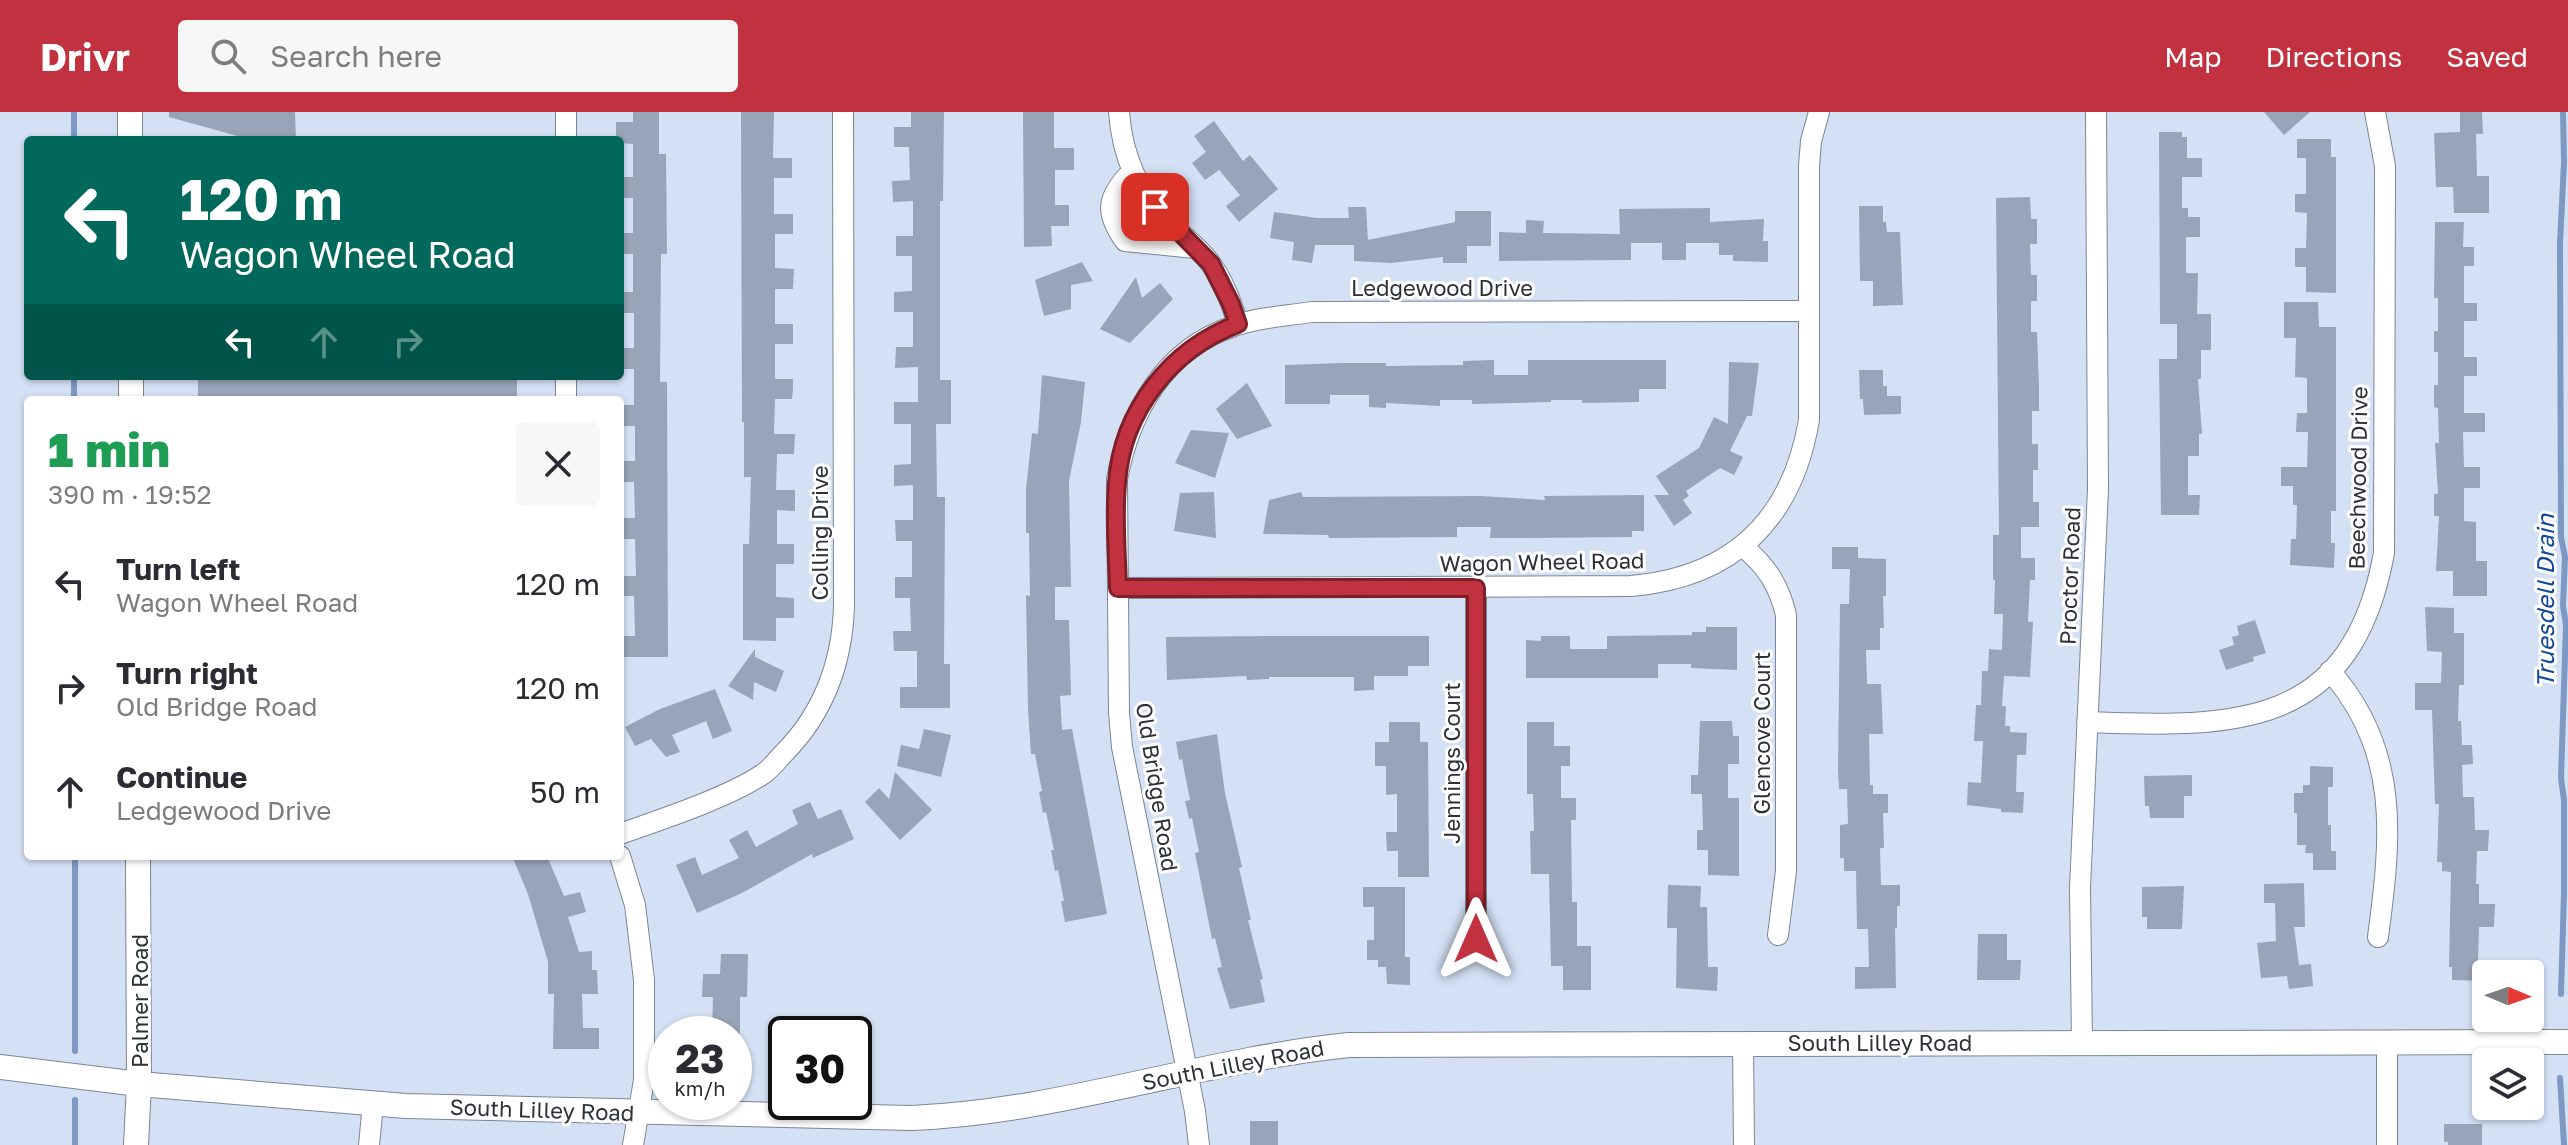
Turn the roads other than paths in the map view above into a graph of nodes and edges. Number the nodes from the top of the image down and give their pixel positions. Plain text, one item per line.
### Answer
1 (130, 112) edge
2 (566, 112) edge
3 (843, 112) edge
4 (1119, 112) edge
5 (1819, 112) edge
6 (2096, 112) edge
7 (2375, 112) edge
8 (130, 136) edge
9 (566, 136) edge
10 (1132, 171) junction
11 (1196, 248) junction
12 (1809, 311) junction
13 (1238, 324) junction
14 (1128, 434) joint
15 (1742, 546) junction
16 (1118, 588) junction
17 (1476, 588) junction
18 (2330, 671) junction
19 (2087, 722) junction
20 (624, 832) edge
21 (138, 860) edge
22 (621, 860) edge
23 (1778, 935) dead end
24 (2378, 937) dead end
25 (1476, 939) dead end
26 (2082, 1042) junction
27 (2387, 1042) junction
28 (2568, 1042) edge
29 (1743, 1044) junction
30 (0, 1067) edge
31 (1187, 1072) junction
32 (139, 1084) junction
33 (373, 1103) junction
34 (638, 1113) junction
35 (136, 1145) edge
36 (369, 1145) edge
37 (633, 1145) edge
38 (1199, 1145) edge
39 (1744, 1145) edge
40 (2387, 1145) edge

1 - 8 street
2 - 9 street
3 - 20 street, Colling Drive
4 - 10 street
5 - 12 street, Wagon Wheel Road
6 - 19 street, Proctor Road
7 - 18 street, Beechwood Drive
10 - 11 street
10 - 11 street
11 - 13 street
12 - 13 street, Ledgewood Drive
12 - 15 street, Wagon Wheel Road
13 - 14 street, Ledgewood Drive
14 - 16 street, Old Bridge Road
15 - 17 street, Wagon Wheel Road
15 - 23 street, Glencove Court
16 - 17 street, Wagon Wheel Road
16 - 31 street, Old Bridge Road
17 - 25 street, Jennings Court
18 - 19 street, Beechwood Drive
18 - 24 street
19 - 26 street, Proctor Road
21 - 32 street, Palmer Road
22 - 34 street
26 - 27 street, South Lilley Road
26 - 29 street, South Lilley Road
27 - 28 street, South Lilley Road
27 - 40 street
29 - 31 street, South Lilley Road
29 - 39 street
30 - 32 street, South Lilley Road
31 - 34 street, South Lilley Road
31 - 38 street, Old Bridge Road
32 - 33 street, South Lilley Road
32 - 35 street, Palmer Road
33 - 34 street, South Lilley Road
33 - 36 street
34 - 37 street

